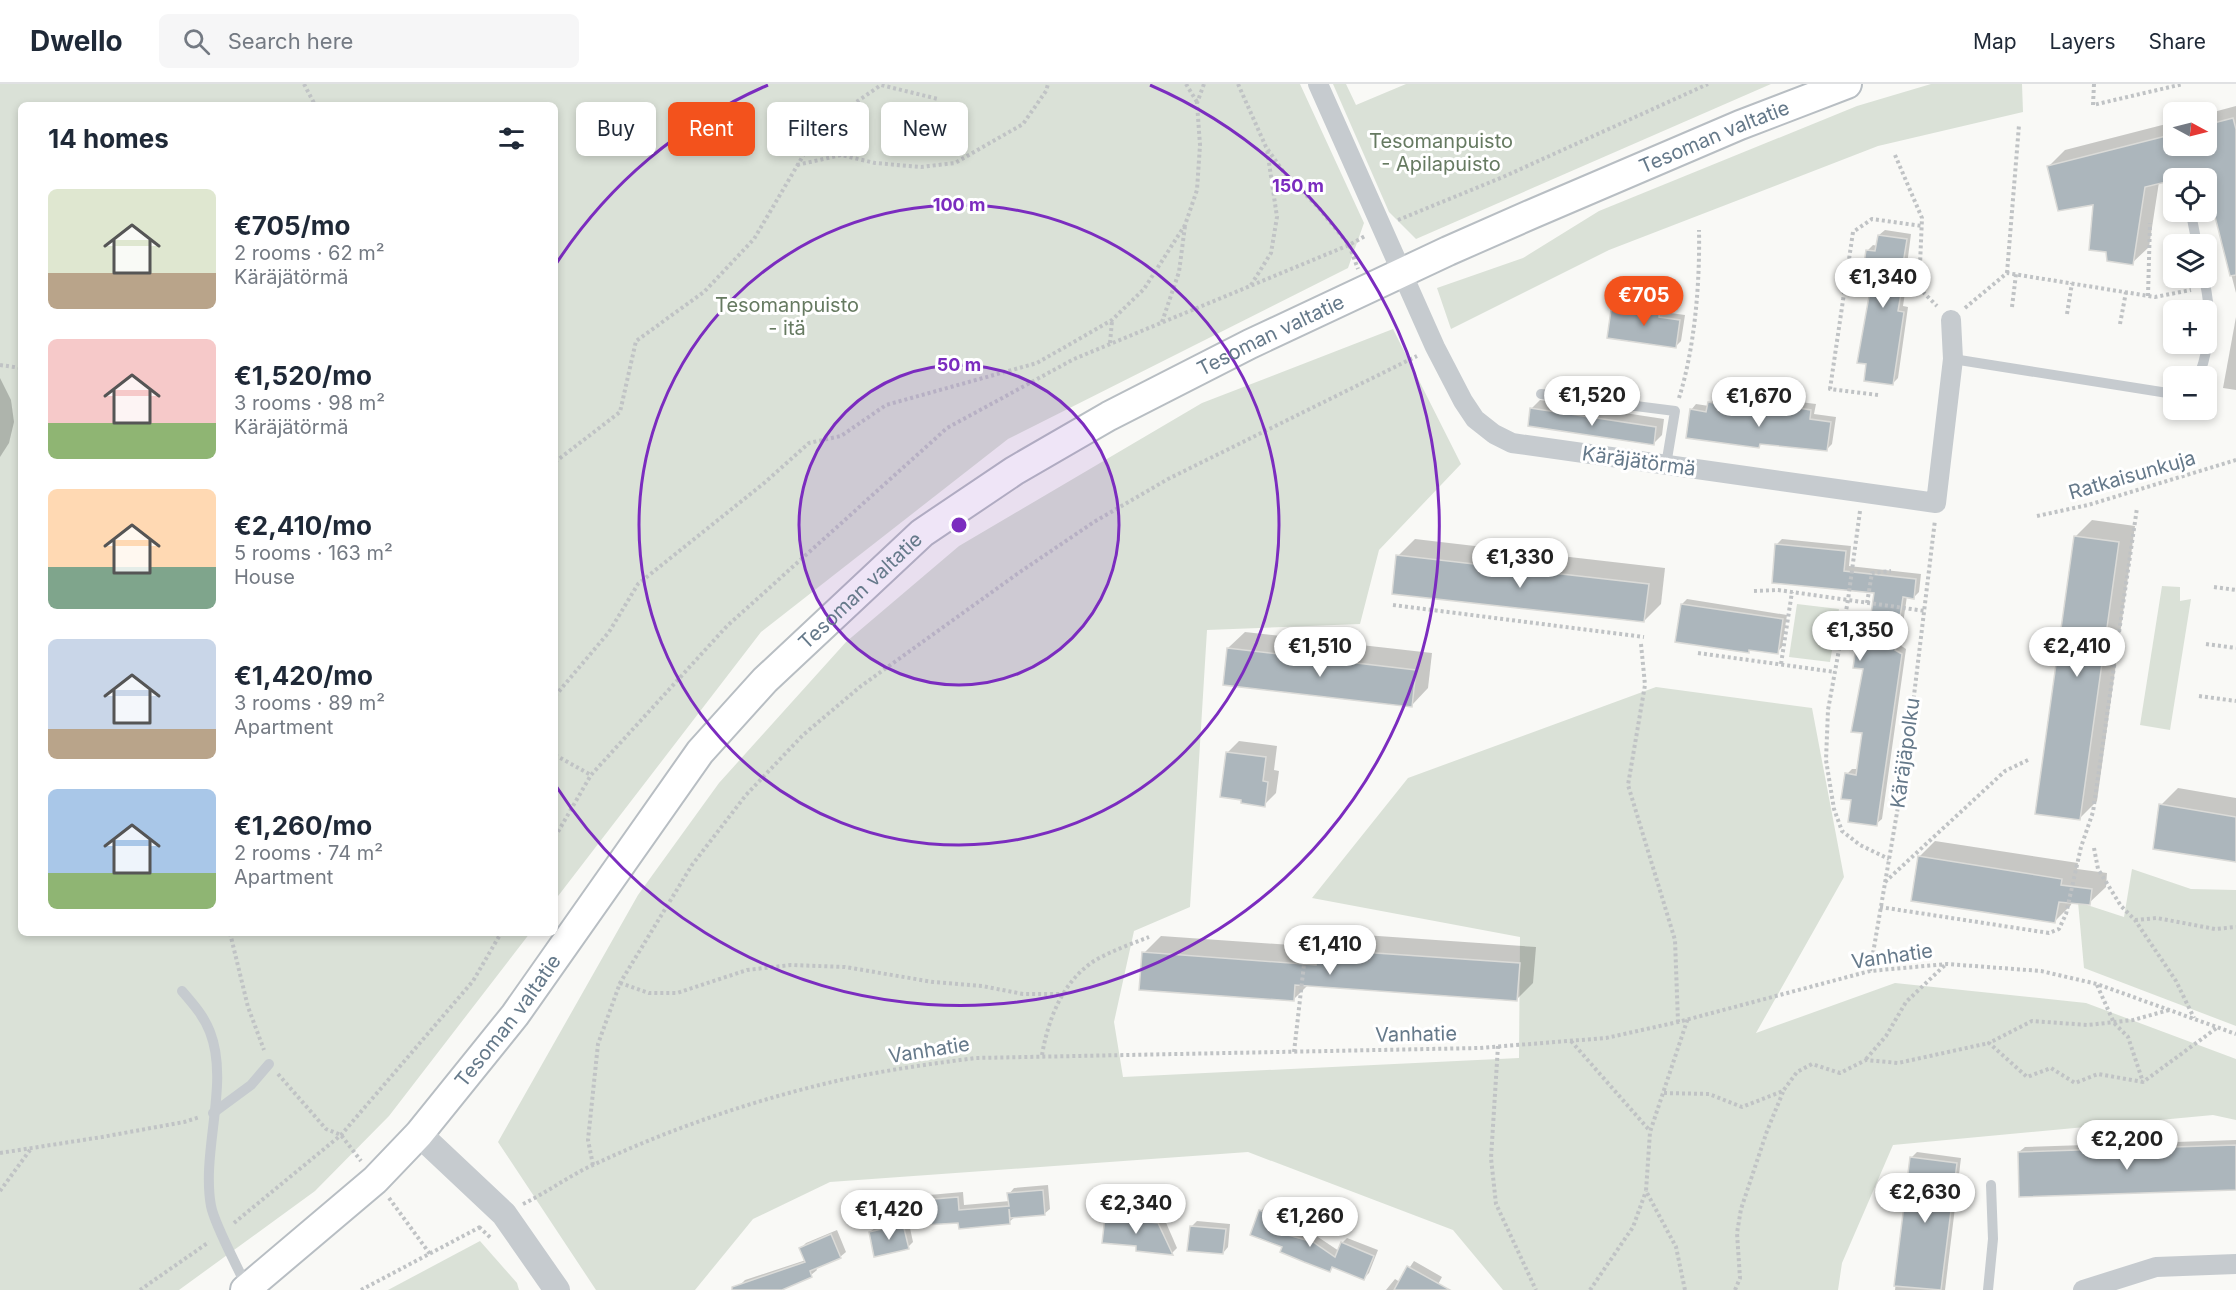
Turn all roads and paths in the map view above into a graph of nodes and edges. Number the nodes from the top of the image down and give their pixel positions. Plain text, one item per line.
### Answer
1 (304, 84) edge
2 (1048, 84) edge
3 (1186, 84) edge
4 (1204, 84) edge
5 (1238, 84) edge
6 (1318, 84) edge
7 (1708, 84) edge
8 (1847, 84) edge
9 (2094, 84) edge
10 (2183, 84) edge
11 (881, 85) edge
12 (938, 99) dead end
13 (313, 102) edge
14 (1197, 103) junction
15 (2019, 125) dead end
16 (1266, 147) junction
17 (1895, 154) dead end
18 (797, 165) junction
19 (2150, 223) dead end
20 (1185, 225) junction
21 (1382, 226) junction
22 (1922, 226) junction
23 (1699, 230) dead end
24 (1348, 245) junction
25 (1401, 273) junction
26 (2007, 273) junction
27 (2016, 274) junction
28 (2072, 284) junction
29 (1251, 286) junction
30 (2185, 288) edge
31 (2206, 288) edge
32 (2126, 292) junction
33 (2148, 296) junction
34 (2012, 307) dead end
35 (2067, 314) dead end
36 (1112, 320) junction
37 (1951, 320) junction
38 (1162, 322) junction
39 (2120, 324) dead end
40 (1110, 344) junction
41 (1423, 353) dead end
42 (1953, 359) junction
43 (0, 365) edge
44 (2203, 366) edge
45 (18, 368) edge
46 (2163, 392) edge
47 (1541, 394) dead end
48 (1878, 395) dead end
49 (1675, 411) junction
50 (558, 460) edge
51 (2236, 460) edge
52 (1666, 465) junction
53 (1862, 492) junction
54 (1936, 503) junction
55 (2137, 508) dead end
56 (2037, 516) dead end
57 (1892, 571) dead end
58 (2214, 587) dead end
59 (2236, 590) edge
60 (1754, 591) dead end
61 (1792, 592) junction
62 (1848, 600) junction
63 (1867, 603) junction
64 (1393, 605) dead end
65 (1925, 611) junction
66 (1644, 637) dead end
67 (1641, 644) dead end
68 (2206, 644) dead end
69 (2236, 648) edge
70 (1698, 653) dead end
71 (1781, 664) junction
72 (1835, 672) junction
73 (558, 692) edge
74 (2199, 696) dead end
75 (2236, 701) edge
76 (558, 758) edge
77 (2028, 760) dead end
78 (591, 775) junction
79 (558, 832) edge
80 (2094, 848) dead end
81 (1889, 859) junction
82 (1885, 882) junction
83 (1880, 907) junction
84 (2135, 920) junction
85 (2236, 927) edge
86 (231, 936) edge
87 (499, 936) edge
88 (1149, 937) dead end
89 (1307, 938) dead end
90 (1947, 964) junction
91 (1870, 971) junction
92 (620, 982) junction
93 (2097, 984) junction
94 (182, 991) dead end
95 (1062, 994) junction
96 (2170, 1010) junction
97 (1688, 1018) junction
98 (2194, 1018) junction
99 (1678, 1022) junction
100 (2114, 1023) junction
101 (2219, 1026) junction
102 (2236, 1034) edge
103 (1571, 1041) junction
104 (1989, 1043) junction
105 (1498, 1046) junction
106 (1294, 1052) junction
107 (1042, 1055) junction
108 (1866, 1060) junction
109 (269, 1064) junction
110 (2143, 1082) junction
111 (1784, 1091) junction
112 (1664, 1094) junction
113 (213, 1113) junction
114 (184, 1122) dead end
115 (1650, 1132) junction
116 (419, 1134) junction
117 (341, 1135) junction
118 (31, 1150) junction
119 (0, 1153) edge
120 (593, 1165) junction
121 (1990, 1185) dead end
122 (0, 1191) edge
123 (1646, 1191) junction
124 (504, 1214) junction
125 (222, 1233) junction
126 (2236, 1264) edge
127 (246, 1289) edge
128 (140, 1290) edge
129 (361, 1290) edge
130 (557, 1290) edge
131 (1536, 1290) edge
132 (1590, 1290) edge
133 (1685, 1290) edge
134 (1735, 1290) edge
135 (1988, 1290) edge
136 (2083, 1290) edge

1 - 13 path
2 - 18 path
3 - 14 path
4 - 14 path
5 - 16 path
6 - 21 street, Käräjätörmä
7 - 21 path
8 - 25 main road, Tesoman valtatie
9 - 10 path
11 - 12 path
11 - 18 path
14 - 20 path
15 - 26 path
16 - 24 path
16 - 29 path
17 - 22 path
18 - 50 path
19 - 33 path
20 - 36 path
20 - 38 path
21 - 24 path
21 - 25 street, Käräjätörmä
22 - 37 path
22 - 48 path
23 - 49 path
24 - 29 path
25 - 52 street, Käräjätörmä
25 - 116 main road, Tesoman valtatie
26 - 27 path
26 - 37 path
27 - 28 path
27 - 34 path
28 - 32 path
28 - 35 path
29 - 38 path
30 - 33 path
31 - 44 lane
32 - 33 path
32 - 39 path
36 - 40 path
36 - 73 path
37 - 42 street
38 - 40 path
40 - 78 path
41 - 92 path
42 - 46 lane
42 - 54 street
43 - 45 path
47 - 49 lane
49 - 52 lane
51 - 56 path, Ratkaisunkuja
52 - 53 street, Käräjätörmä
53 - 54 street, Käräjätörmä
53 - 62 path
54 - 65 path, Käräjäpolku
55 - 83 path
57 - 63 path
58 - 59 path
60 - 61 path
61 - 62 path
61 - 71 path
62 - 63 path
62 - 72 path
63 - 65 path
64 - 66 path
65 - 81 path, Käräjäpolku
67 - 99 path
68 - 69 path
70 - 71 path
71 - 72 path
72 - 81 path
74 - 75 path
76 - 78 path
77 - 82 path
78 - 79 path
80 - 84 path
81 - 82 path, Käräjäpolku
82 - 83 path, Käräjäpolku
83 - 91 path, Käräjäpolku
84 - 85 path
84 - 98 path
86 - 109 path
87 - 117 path
88 - 95 path
89 - 106 path
90 - 91 path, Vanhatie
90 - 93 path, Vanhatie
90 - 108 path
91 - 97 path, Vanhatie
92 - 95 path
92 - 120 path
93 - 96 path, Vanhatie
93 - 100 path
94 - 113 lane
95 - 107 path
96 - 98 path, Vanhatie
96 - 100 path
97 - 99 path, Vanhatie
97 - 112 path
98 - 101 path, Vanhatie
99 - 103 path, Vanhatie
100 - 104 path
100 - 110 path
101 - 102 path, Vanhatie
101 - 110 path
103 - 105 path, Vanhatie
103 - 115 path
104 - 108 path
104 - 110 path
105 - 106 path, Vanhatie
105 - 131 path
106 - 107 path, Vanhatie
107 - 120 path, Vanhatie
108 - 111 path
109 - 113 lane
109 - 117 path
111 - 112 path
111 - 134 path
112 - 115 path
113 - 125 lane
114 - 118 path
115 - 123 path
116 - 124 street
116 - 127 main road, Tesoman valtatie
117 - 125 path
118 - 119 path
118 - 122 path
120 - 124 path, Vanhatie
121 - 135 lane
123 - 132 path
123 - 133 path
124 - 129 path, Vanhatie
124 - 130 street
125 - 127 lane
125 - 128 path
126 - 136 street

